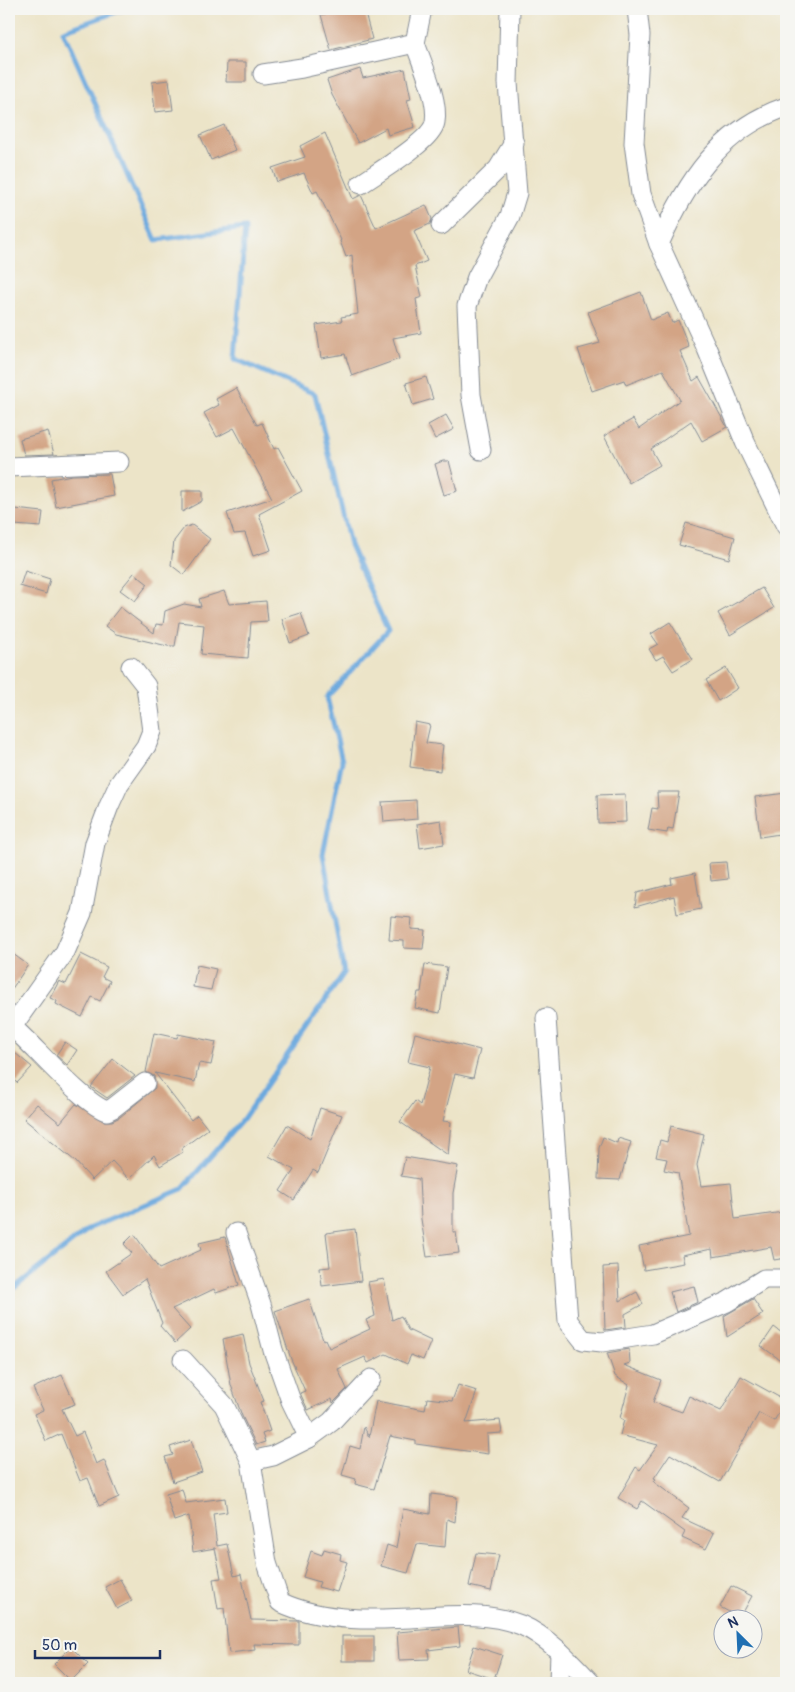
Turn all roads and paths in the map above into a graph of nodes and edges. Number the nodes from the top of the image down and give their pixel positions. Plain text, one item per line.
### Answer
1 (422, 9) edge
2 (510, 9) edge
3 (637, 9) edge
4 (415, 43) junction
5 (263, 74) dead end
6 (786, 107) edge
7 (514, 143) junction
8 (361, 184) dead end
9 (441, 225) dead end
10 (659, 244) junction
11 (481, 450) dead end
12 (118, 462) dead end
13 (9, 467) edge
14 (781, 502) edge
15 (786, 526) edge
16 (131, 668) dead end
17 (546, 1018) dead end
18 (10, 1027) edge
19 (145, 1083) dead end
20 (236, 1233) dead end
21 (786, 1279) edge
22 (183, 1360) dead end
23 (371, 1379) dead end
24 (309, 1438) junction
25 (251, 1461) junction
26 (560, 1652) junction
27 (558, 1683) edge
28 (591, 1683) edge

1 - 4 street
2 - 7 street
3 - 10 street
4 - 5 street
4 - 8 street
6 - 10 street
7 - 9 street
7 - 11 street
10 - 14 street
12 - 13 street
14 - 15 street
16 - 18 street
17 - 21 street
18 - 19 street
20 - 24 street
22 - 25 street
23 - 24 street
24 - 25 street
25 - 26 street
26 - 27 street
26 - 28 street

